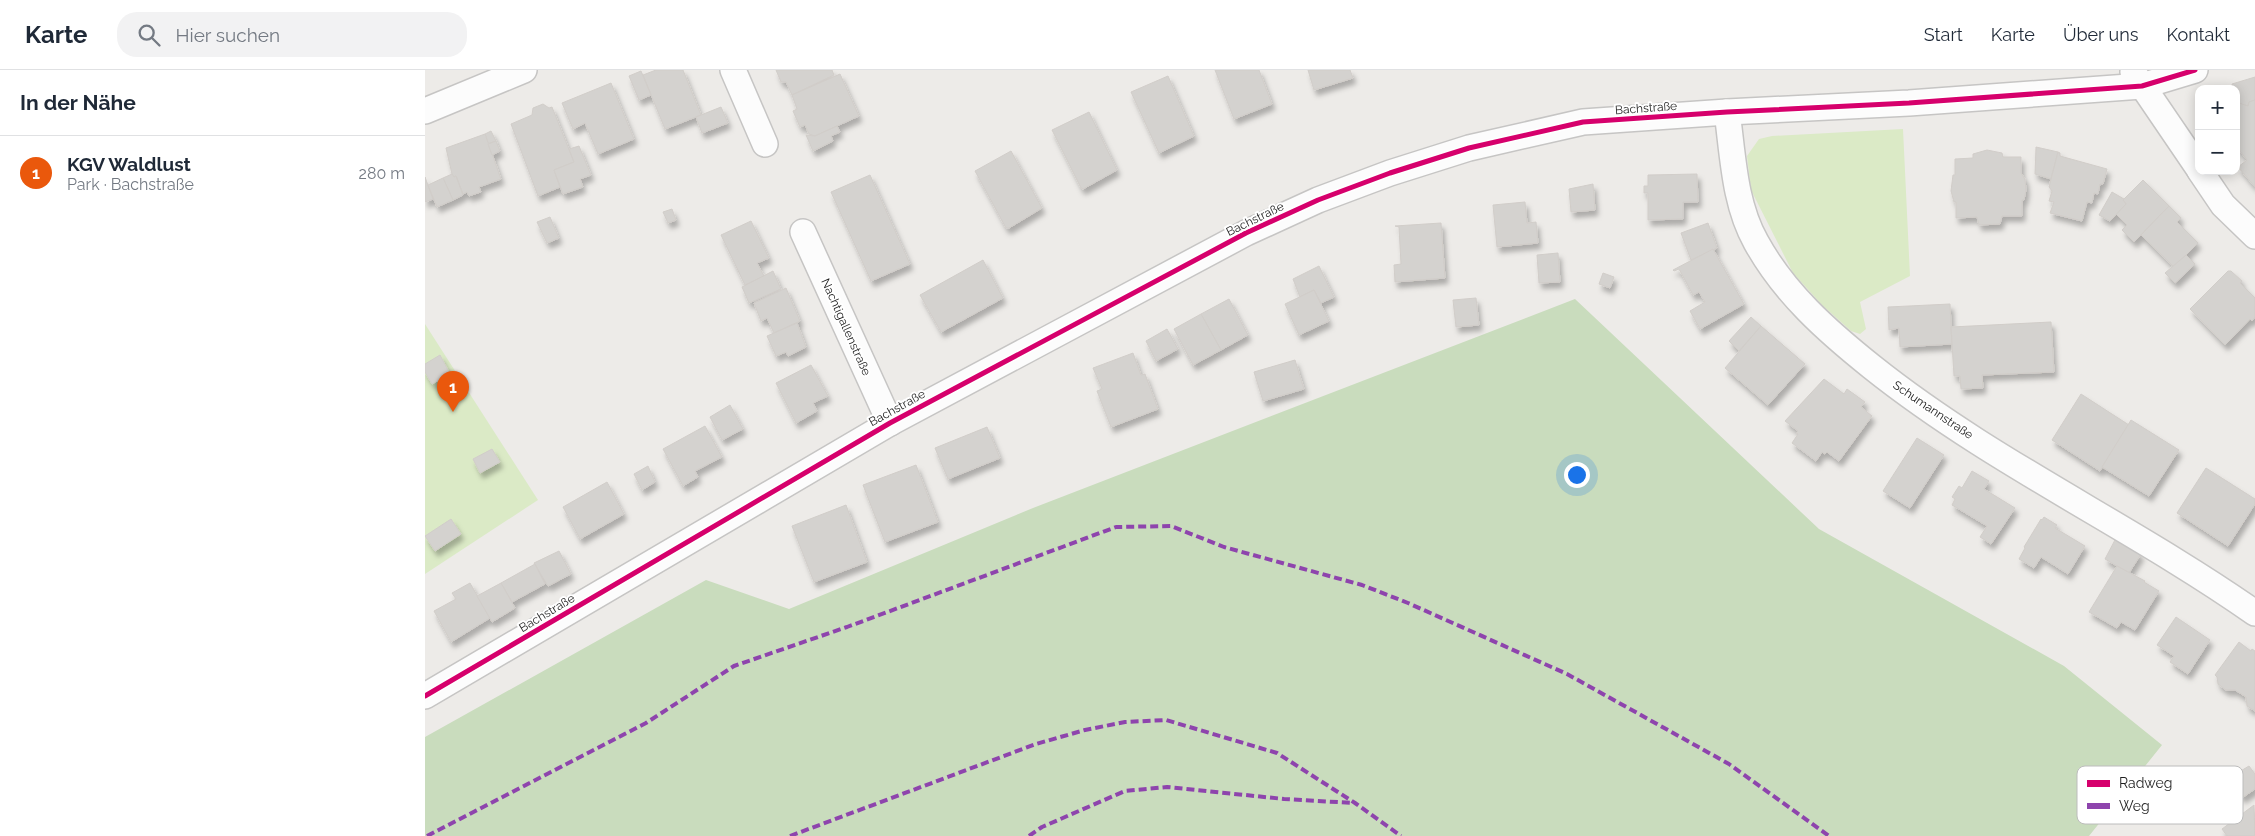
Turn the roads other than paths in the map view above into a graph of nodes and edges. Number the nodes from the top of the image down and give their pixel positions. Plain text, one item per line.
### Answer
1 (525, 70) edge
2 (733, 70) edge
3 (2195, 70) edge
4 (2137, 78) edge
5 (425, 110) edge
6 (1727, 112) junction
7 (765, 144) dead end
8 (2195, 164) edge
9 (2202, 175) edge
10 (803, 232) dead end
11 (2255, 236) edge
12 (890, 423) junction
13 (2255, 613) edge
14 (425, 696) edge

1 - 5 street
2 - 7 street
3 - 4 street, Bachstraße
4 - 6 street, Bachstraße
4 - 8 street
6 - 12 street, Bachstraße
6 - 13 street, Schumannstraße
9 - 11 street
10 - 12 street, Nachtigallenstraße
12 - 14 street, Bachstraße

